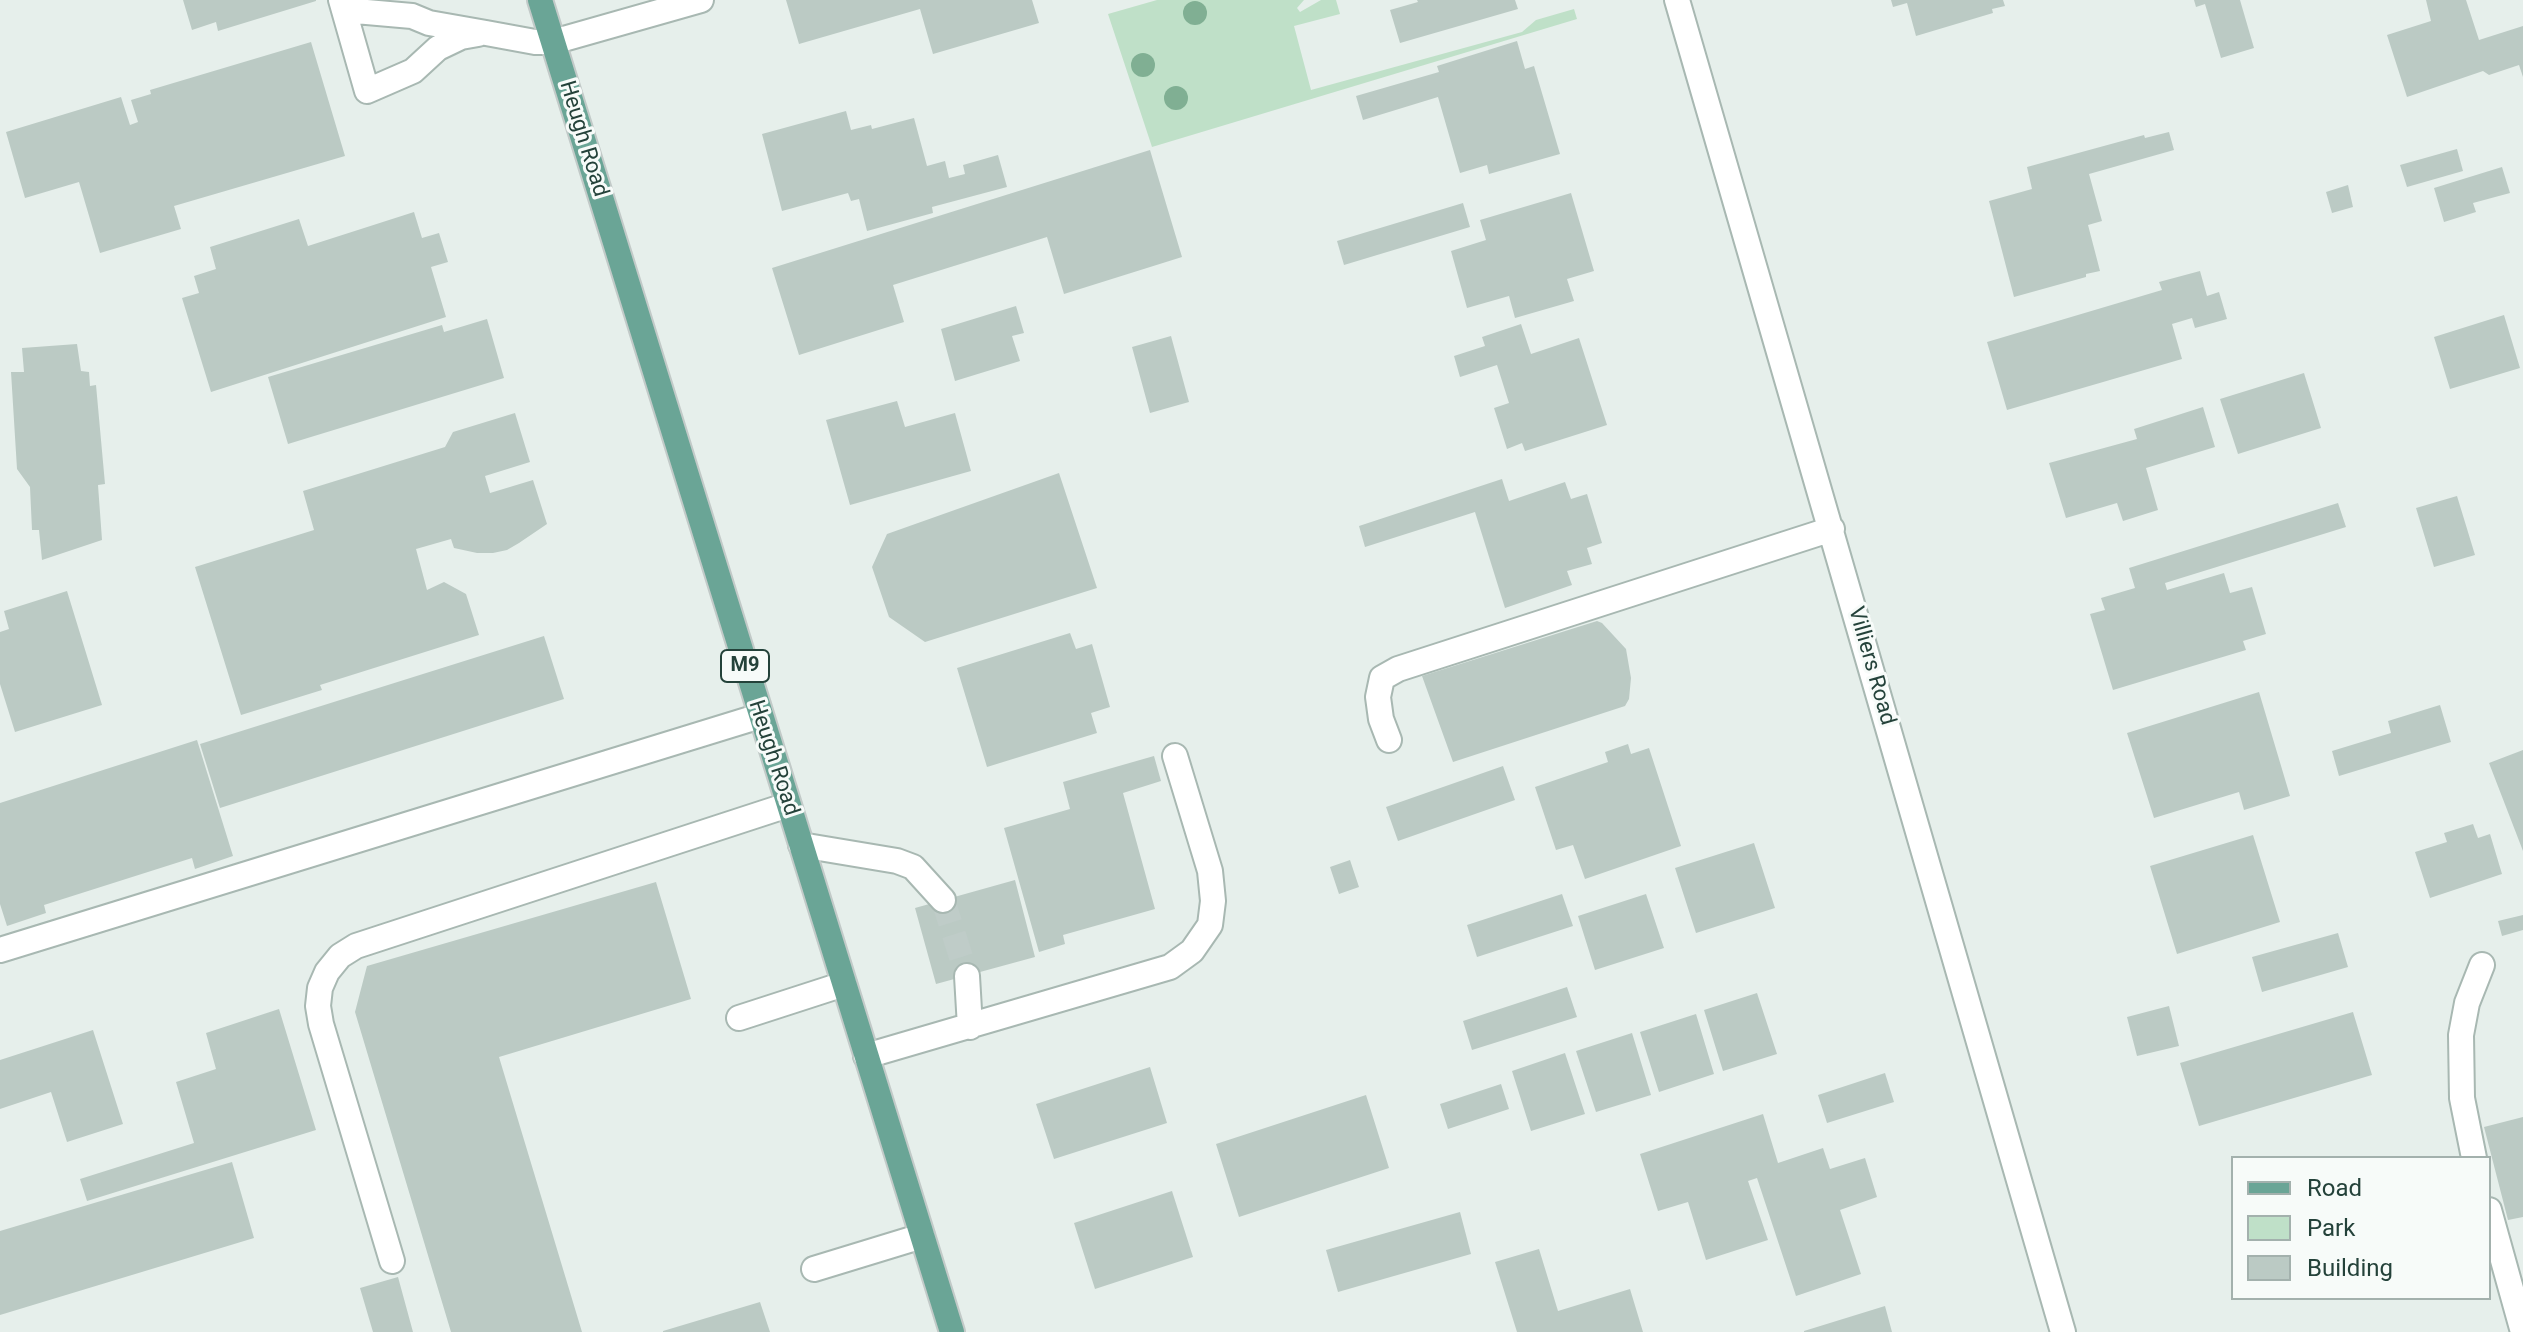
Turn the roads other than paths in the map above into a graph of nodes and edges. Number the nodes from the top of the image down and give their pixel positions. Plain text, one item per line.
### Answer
1 (540, 0) edge
2 (701, 0) edge
3 (1677, 0) edge
4 (342, 5) edge
5 (426, 11) edge
6 (486, 33) junction
7 (553, 42) junction
8 (1832, 529) junction
9 (760, 716) junction
10 (1389, 740) dead end
11 (1175, 756) dead end
12 (788, 805) junction
13 (801, 845) junction
14 (943, 900) tunnel mouth
15 (0, 950) edge
16 (2482, 965) dead end
17 (967, 976) tunnel mouth
18 (844, 984) junction
19 (739, 1018) dead end
20 (970, 1027) junction
21 (866, 1056) junction
22 (2474, 1156) edge
23 (2491, 1217) edge
24 (922, 1236) junction
25 (392, 1261) dead end
26 (814, 1269) dead end
27 (952, 1332) edge
28 (2063, 1332) edge
29 (2523, 1332) edge

1 - 7 main road, Heugh Road / M9
2 - 7 street
3 - 8 street, Villiers Road
4 - 5 street
4 - 6 street
5 - 6 street
6 - 7 street
7 - 9 main road, Heugh Road / M9
8 - 10 street
8 - 28 street, Villiers Road
9 - 12 main road, Heugh Road / M9
9 - 15 street
11 - 20 street
12 - 13 main road, Heugh Road / M9
12 - 25 street
13 - 14 street
13 - 18 main road, Heugh Road / M9
16 - 22 street
17 - 20 street
18 - 19 street
18 - 21 main road, Heugh Road / M9
20 - 21 street
21 - 24 main road, Heugh Road / M9
23 - 29 street
24 - 26 street
24 - 27 main road, Heugh Road / M9

